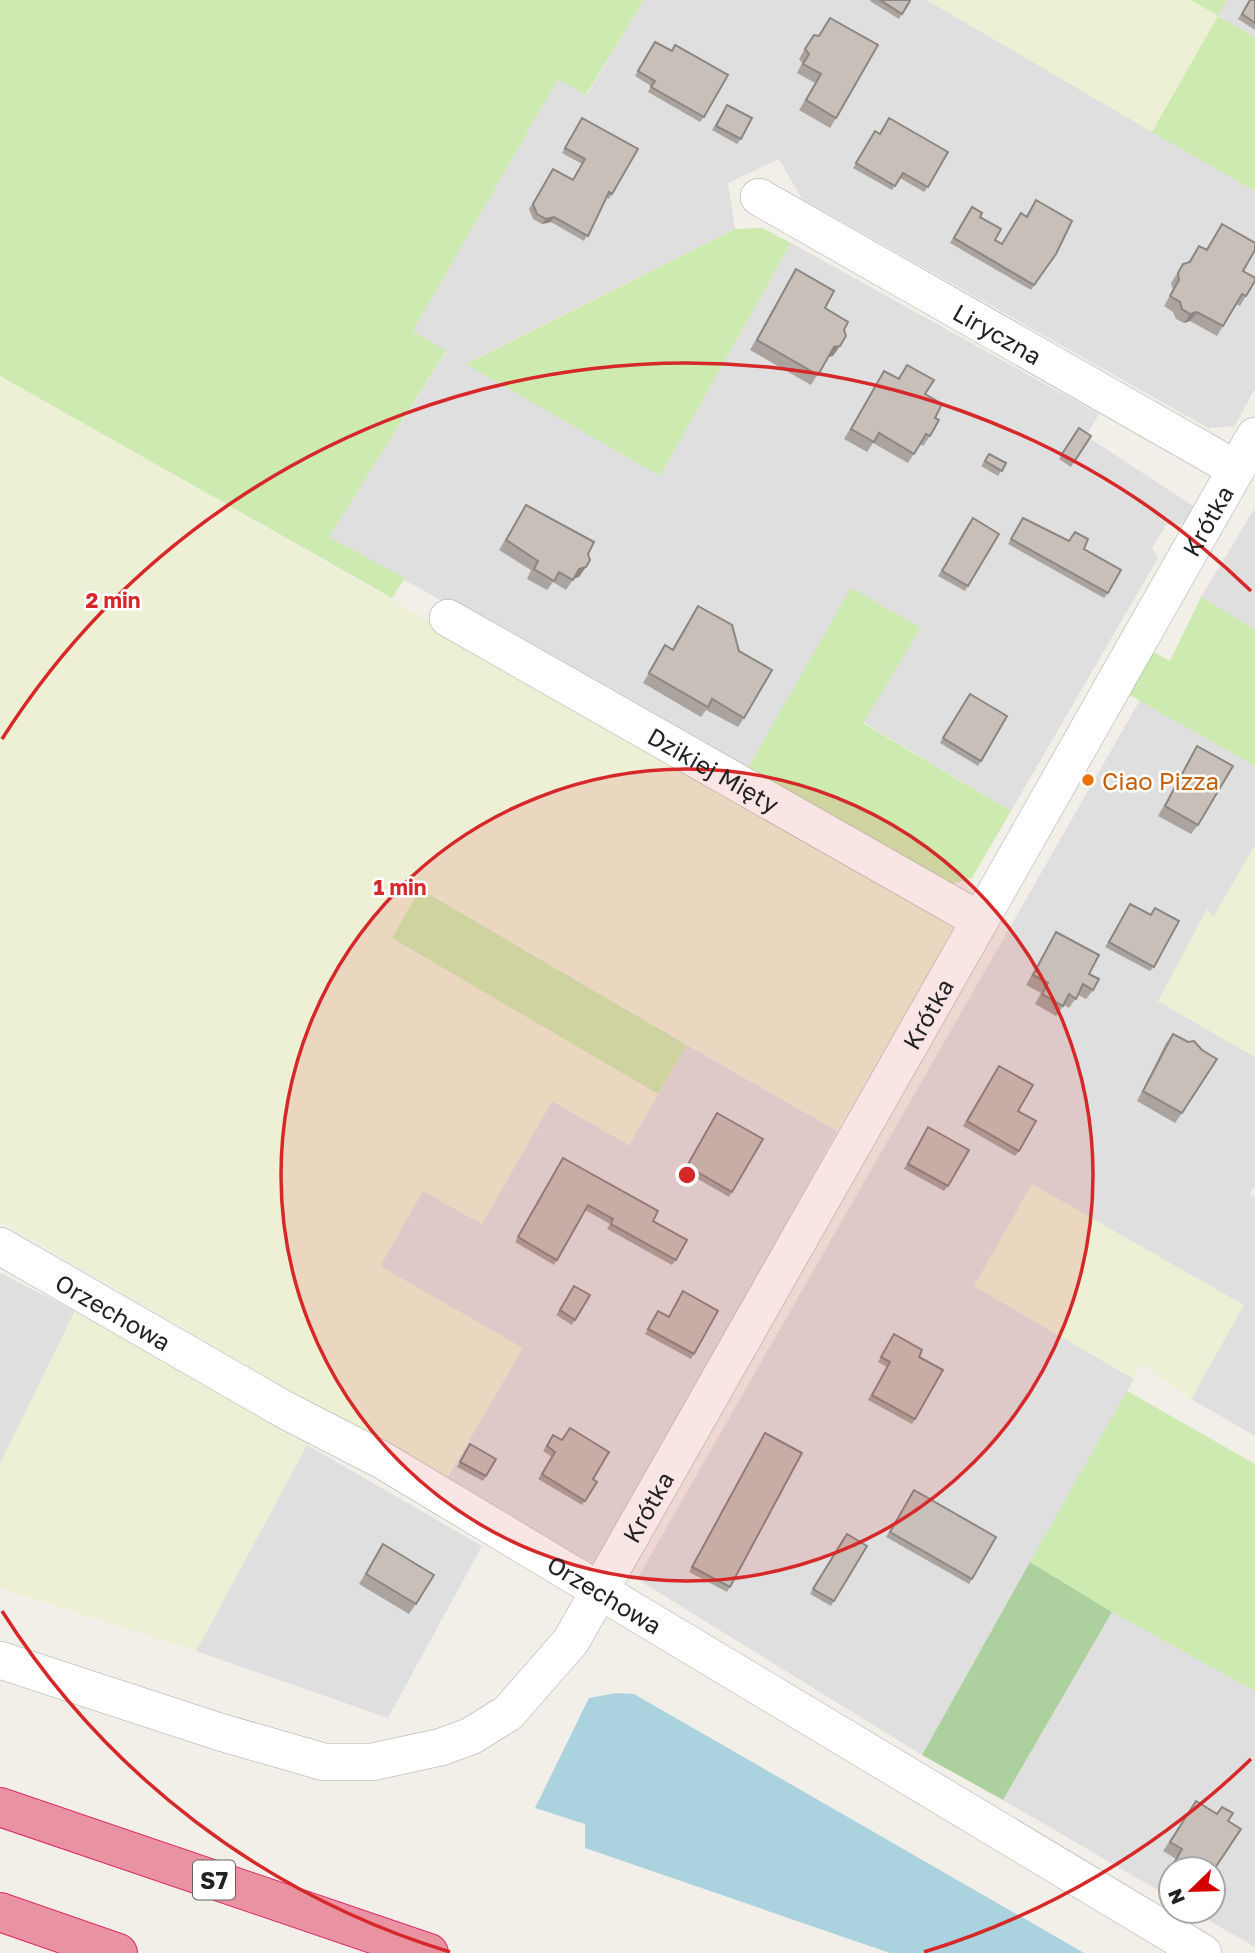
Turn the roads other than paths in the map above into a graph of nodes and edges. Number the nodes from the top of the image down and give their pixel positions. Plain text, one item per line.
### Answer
1 (759, 197) dead end
2 (1255, 436) edge
3 (1236, 469) junction
4 (448, 618) dead end
5 (979, 920) junction
6 (0, 1245) edge
7 (598, 1590) junction
8 (0, 1660) edge
9 (0, 1807) edge
10 (0, 1912) edge
11 (118, 1953) edge
12 (429, 1953) edge
13 (1203, 1953) edge

1 - 3 street, Liryczna
2 - 3 street, Krótka
3 - 5 street, Krótka
4 - 5 street, Dzikiej Mięty
5 - 7 street, Krótka
6 - 7 street, Orzechowa
7 - 8 street, Krótka
7 - 13 street, Orzechowa
9 - 12 highway, S7
10 - 11 highway

